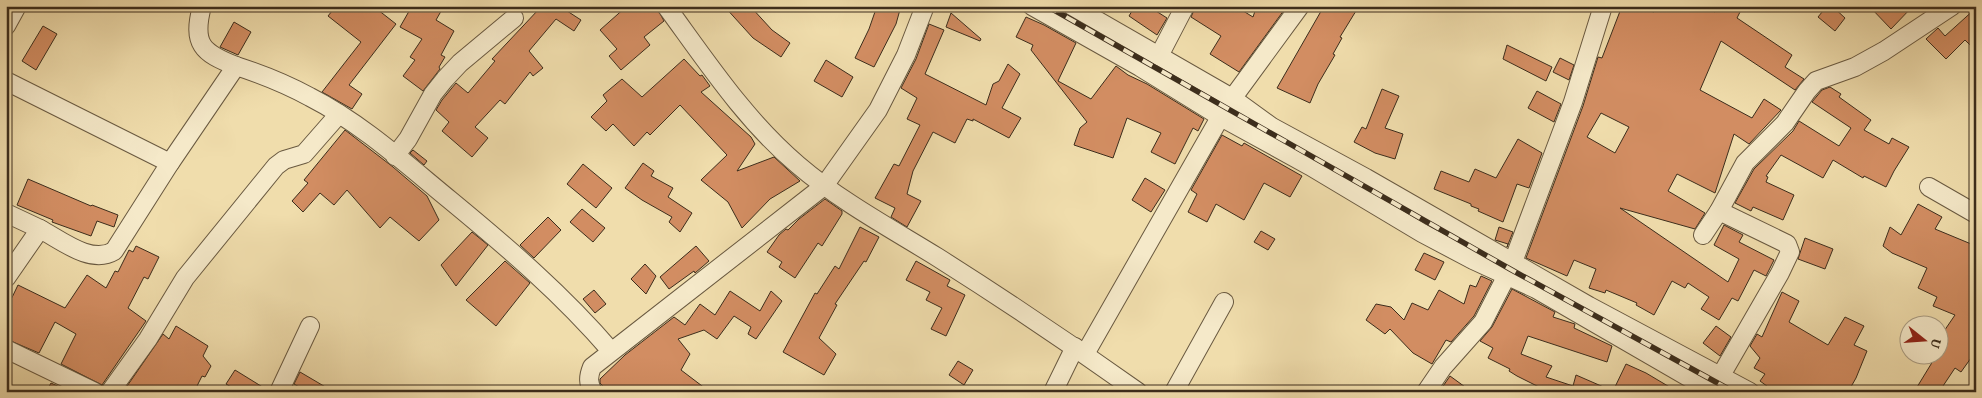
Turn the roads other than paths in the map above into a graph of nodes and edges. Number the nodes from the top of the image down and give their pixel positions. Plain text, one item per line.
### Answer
1 (17, 6) edge
2 (202, 6) edge
3 (666, 6) edge
4 (925, 6) edge
5 (1032, 6) edge
6 (1072, 6) edge
7 (1185, 6) edge
8 (1300, 6) edge
9 (1603, 6) edge
10 (1952, 6) edge
11 (514, 18) dead end
12 (6, 26) edge
13 (1158, 56) junction
14 (236, 66) junction
15 (6, 81) edge
16 (1232, 98) junction
17 (338, 114) junction
18 (1220, 117) junction
19 (395, 156) junction
20 (170, 163) junction
21 (824, 186) junction
22 (1929, 186) dead end
23 (1719, 210) junction
24 (6, 213) edge
25 (1976, 214) edge
26 (40, 229) junction
27 (1703, 235) dead end
28 (1510, 269) junction
29 (6, 278) edge
30 (1224, 302) dead end
31 (310, 326) dead end
32 (6, 348) edge
33 (611, 351) junction
34 (1080, 351) junction
35 (1717, 384) edge
36 (96, 392) edge
37 (110, 392) edge
38 (279, 392) edge
39 (593, 392) edge
40 (1053, 392) edge
41 (1138, 392) edge
42 (1174, 392) edge
43 (1426, 392) edge
44 (1750, 392) edge

1 - 12 street
2 - 14 street
3 - 21 street
4 - 21 street
5 - 18 street
6 - 13 street
7 - 13 street
8 - 16 street
9 - 28 street
10 - 23 street
11 - 19 street
13 - 16 street
14 - 17 street
14 - 20 street
15 - 20 street
16 - 18 street
16 - 28 street
17 - 19 street
17 - 37 street
18 - 28 street
18 - 34 street
19 - 33 street
20 - 26 street
21 - 33 street
21 - 34 street
22 - 25 street
23 - 27 street
23 - 35 street
24 - 26 street
26 - 29 street
28 - 35 street
28 - 43 street
30 - 42 street
31 - 38 street
32 - 36 street
33 - 39 street
34 - 40 street
34 - 41 street
35 - 44 street

